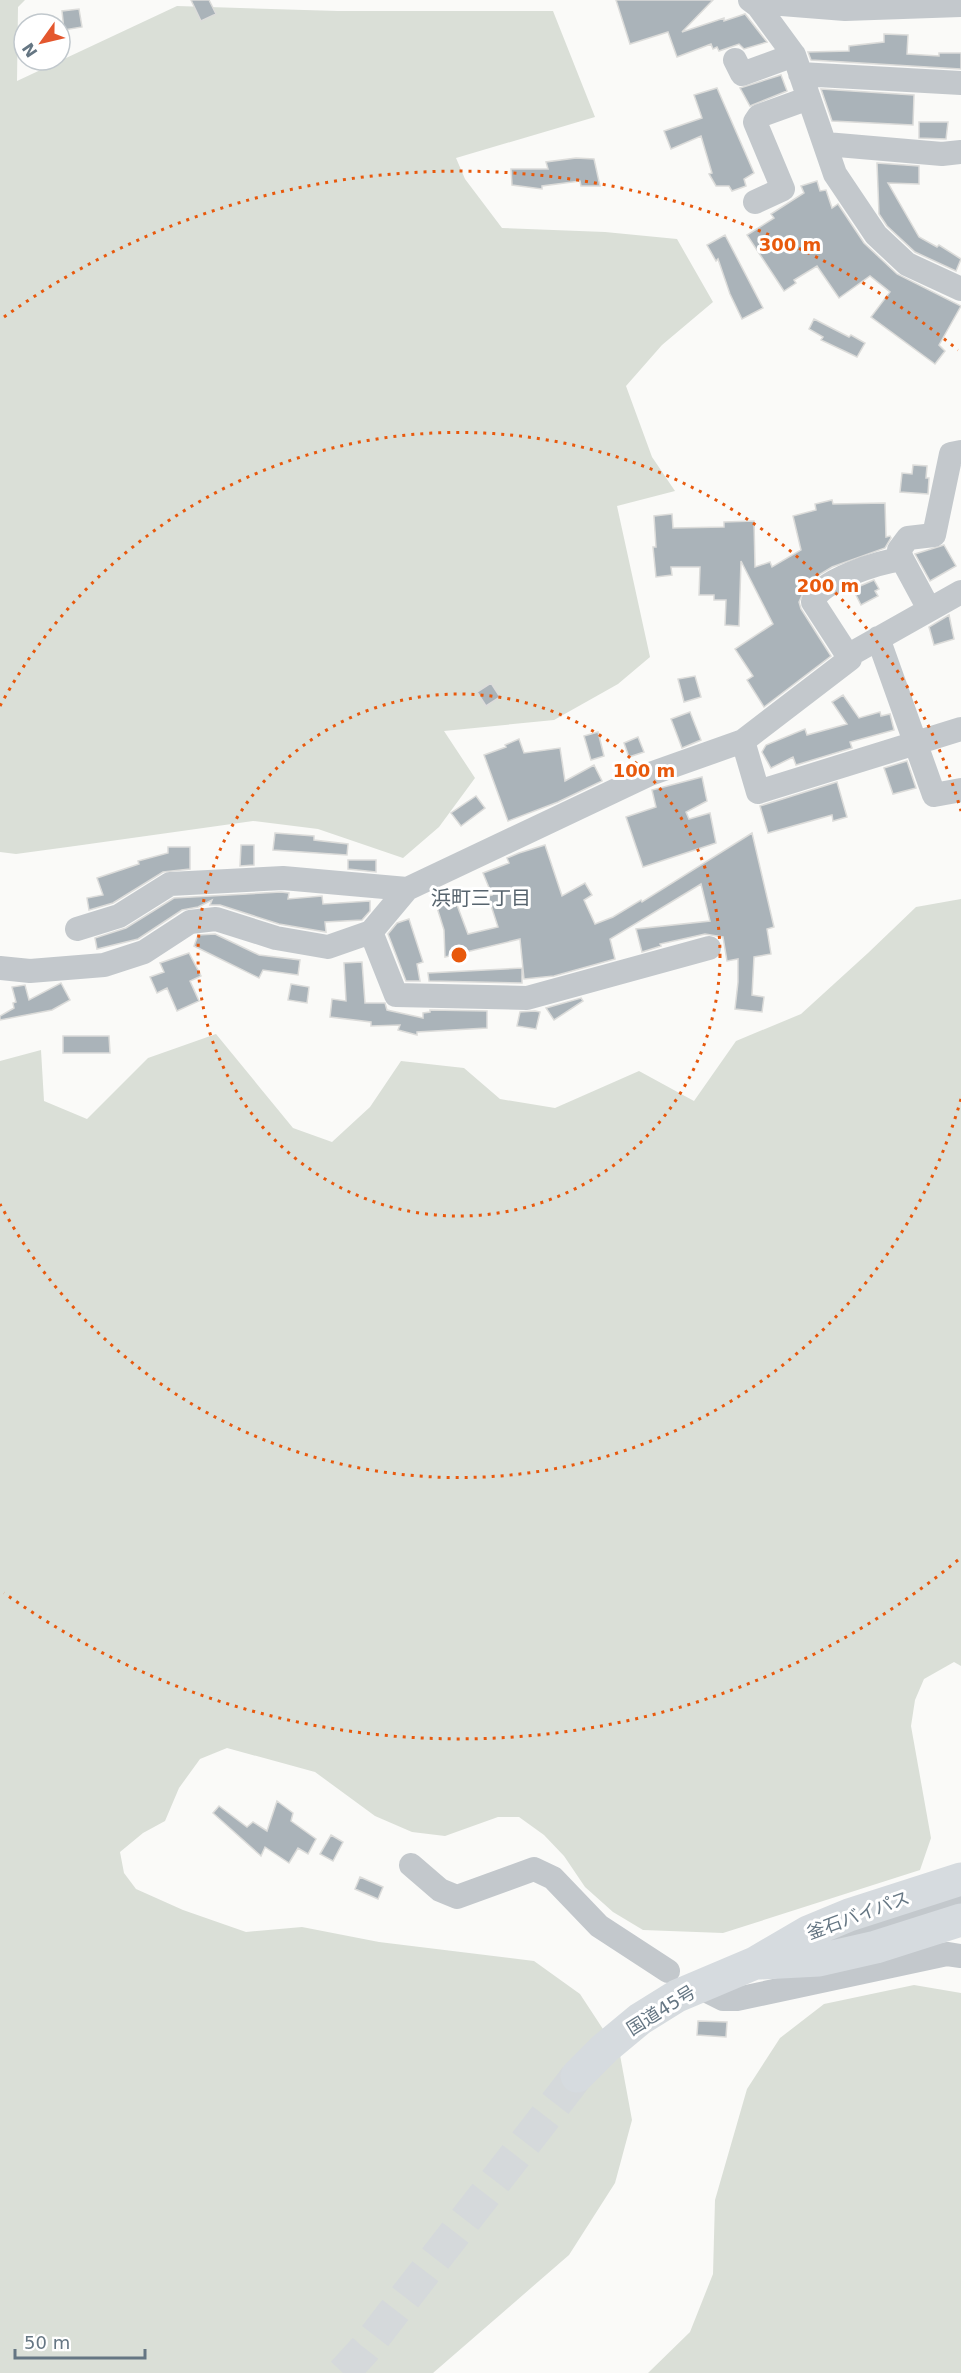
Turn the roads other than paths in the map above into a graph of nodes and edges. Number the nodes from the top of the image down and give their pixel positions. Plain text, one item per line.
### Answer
1 (754, 3) edge
2 (961, 5) edge
3 (735, 60) dead end
4 (797, 64) junction
5 (961, 82) edge
6 (809, 98) junction
7 (826, 144) junction
8 (961, 152) edge
9 (755, 202) dead end
10 (961, 289) edge
11 (961, 452) edge
12 (902, 559) junction
13 (961, 592) edge
14 (929, 609) junction
15 (878, 638) junction
16 (850, 658) junction
17 (961, 729) edge
18 (742, 741) junction
19 (915, 742) junction
20 (961, 790) edge
21 (407, 889) junction
22 (77, 929) dead end
23 (371, 932) junction
24 (709, 948) dead end
25 (0, 968) edge
26 (411, 1865) dead end
27 (961, 1879) edge
28 (961, 1899) edge
29 (961, 1920) edge
30 (961, 1956) edge
31 (755, 1963) junction
32 (668, 1971) dead end
33 (701, 1988) dead end
34 (578, 2076) tunnel mouth

1 - 2 street
1 - 4 street
3 - 4 street
4 - 5 street
4 - 6 street
6 - 7 street
6 - 9 street
7 - 8 street
7 - 10 street
11 - 12 street
12 - 14 street
12 - 16 street
13 - 14 street
14 - 15 street
15 - 16 street
15 - 19 street
16 - 18 street
17 - 19 street
18 - 19 street
18 - 21 street
19 - 20 street
21 - 22 street
21 - 23 street
23 - 24 street
23 - 25 street
26 - 32 street
27 - 31 highway, 釜石バイパス
28 - 31 street
29 - 31 highway, 釜石バイパス
30 - 33 street
31 - 34 highway, 国道45号

